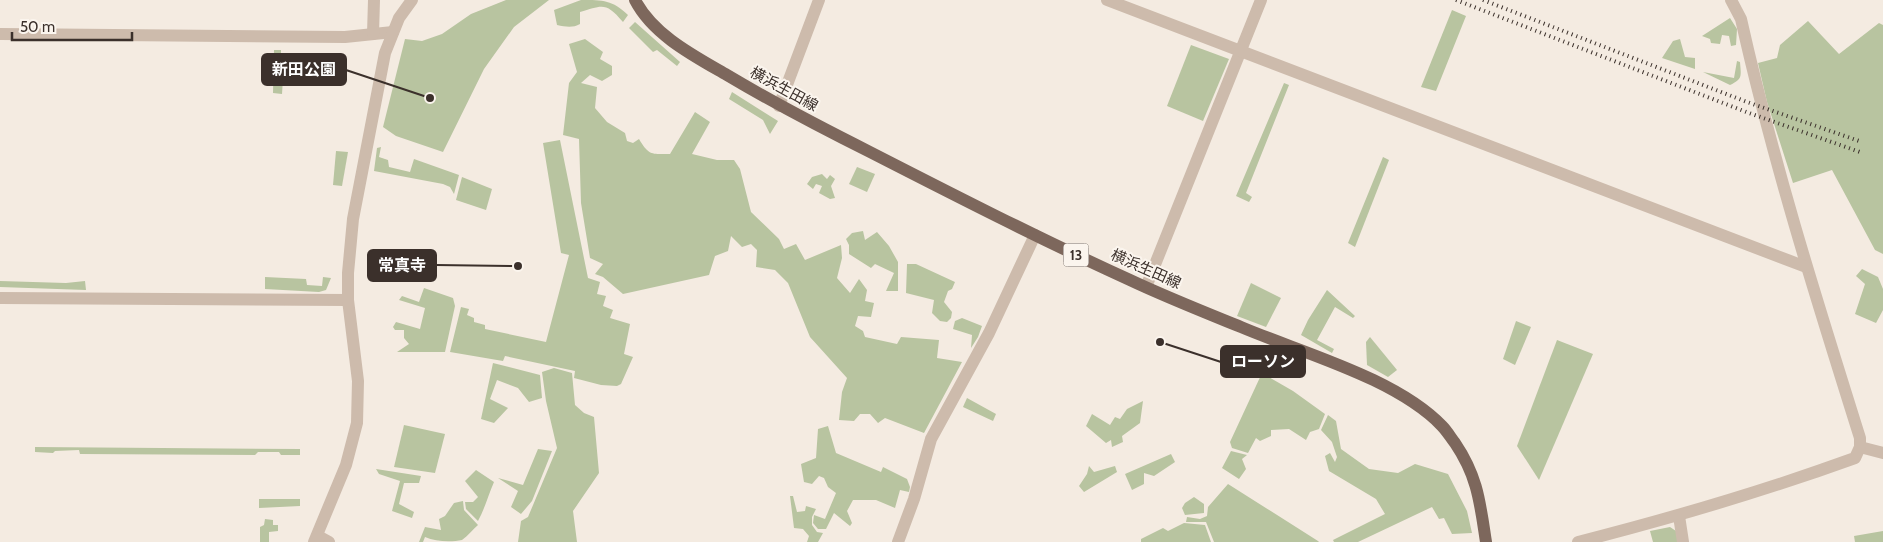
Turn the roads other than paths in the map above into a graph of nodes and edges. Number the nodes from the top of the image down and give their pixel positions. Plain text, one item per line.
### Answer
1 (374, 0) edge
2 (412, 0) edge
3 (634, 0) edge
4 (819, 0) edge
5 (1107, 0) edge
6 (1261, 0) edge
7 (1731, 0) edge
8 (393, 32) junction
9 (0, 34) edge
10 (373, 34) junction
11 (1240, 51) junction
12 (779, 106) junction
13 (1035, 235) junction
14 (1806, 267) junction
15 (1146, 288) junction
16 (0, 298) edge
17 (348, 300) junction
18 (1860, 448) junction
19 (1883, 454) edge
20 (1678, 516) junction
21 (320, 540) edge
22 (898, 542) edge
23 (1486, 542) edge
24 (1578, 542) edge
25 (1683, 542) edge

1 - 10 street
2 - 8 street
3 - 12 main road, 横浜生田線 / 13
4 - 12 street
5 - 11 street
6 - 11 street
7 - 14 street
8 - 10 street
8 - 17 street
9 - 10 street
11 - 14 street
11 - 15 street
12 - 13 main road, 横浜生田線 / 13
13 - 15 main road, 横浜生田線 / 13
13 - 22 street
14 - 18 street
15 - 23 main road, 横浜生田線 / 13
16 - 17 street
17 - 21 street
18 - 19 street
18 - 20 street
20 - 24 street
20 - 25 street

